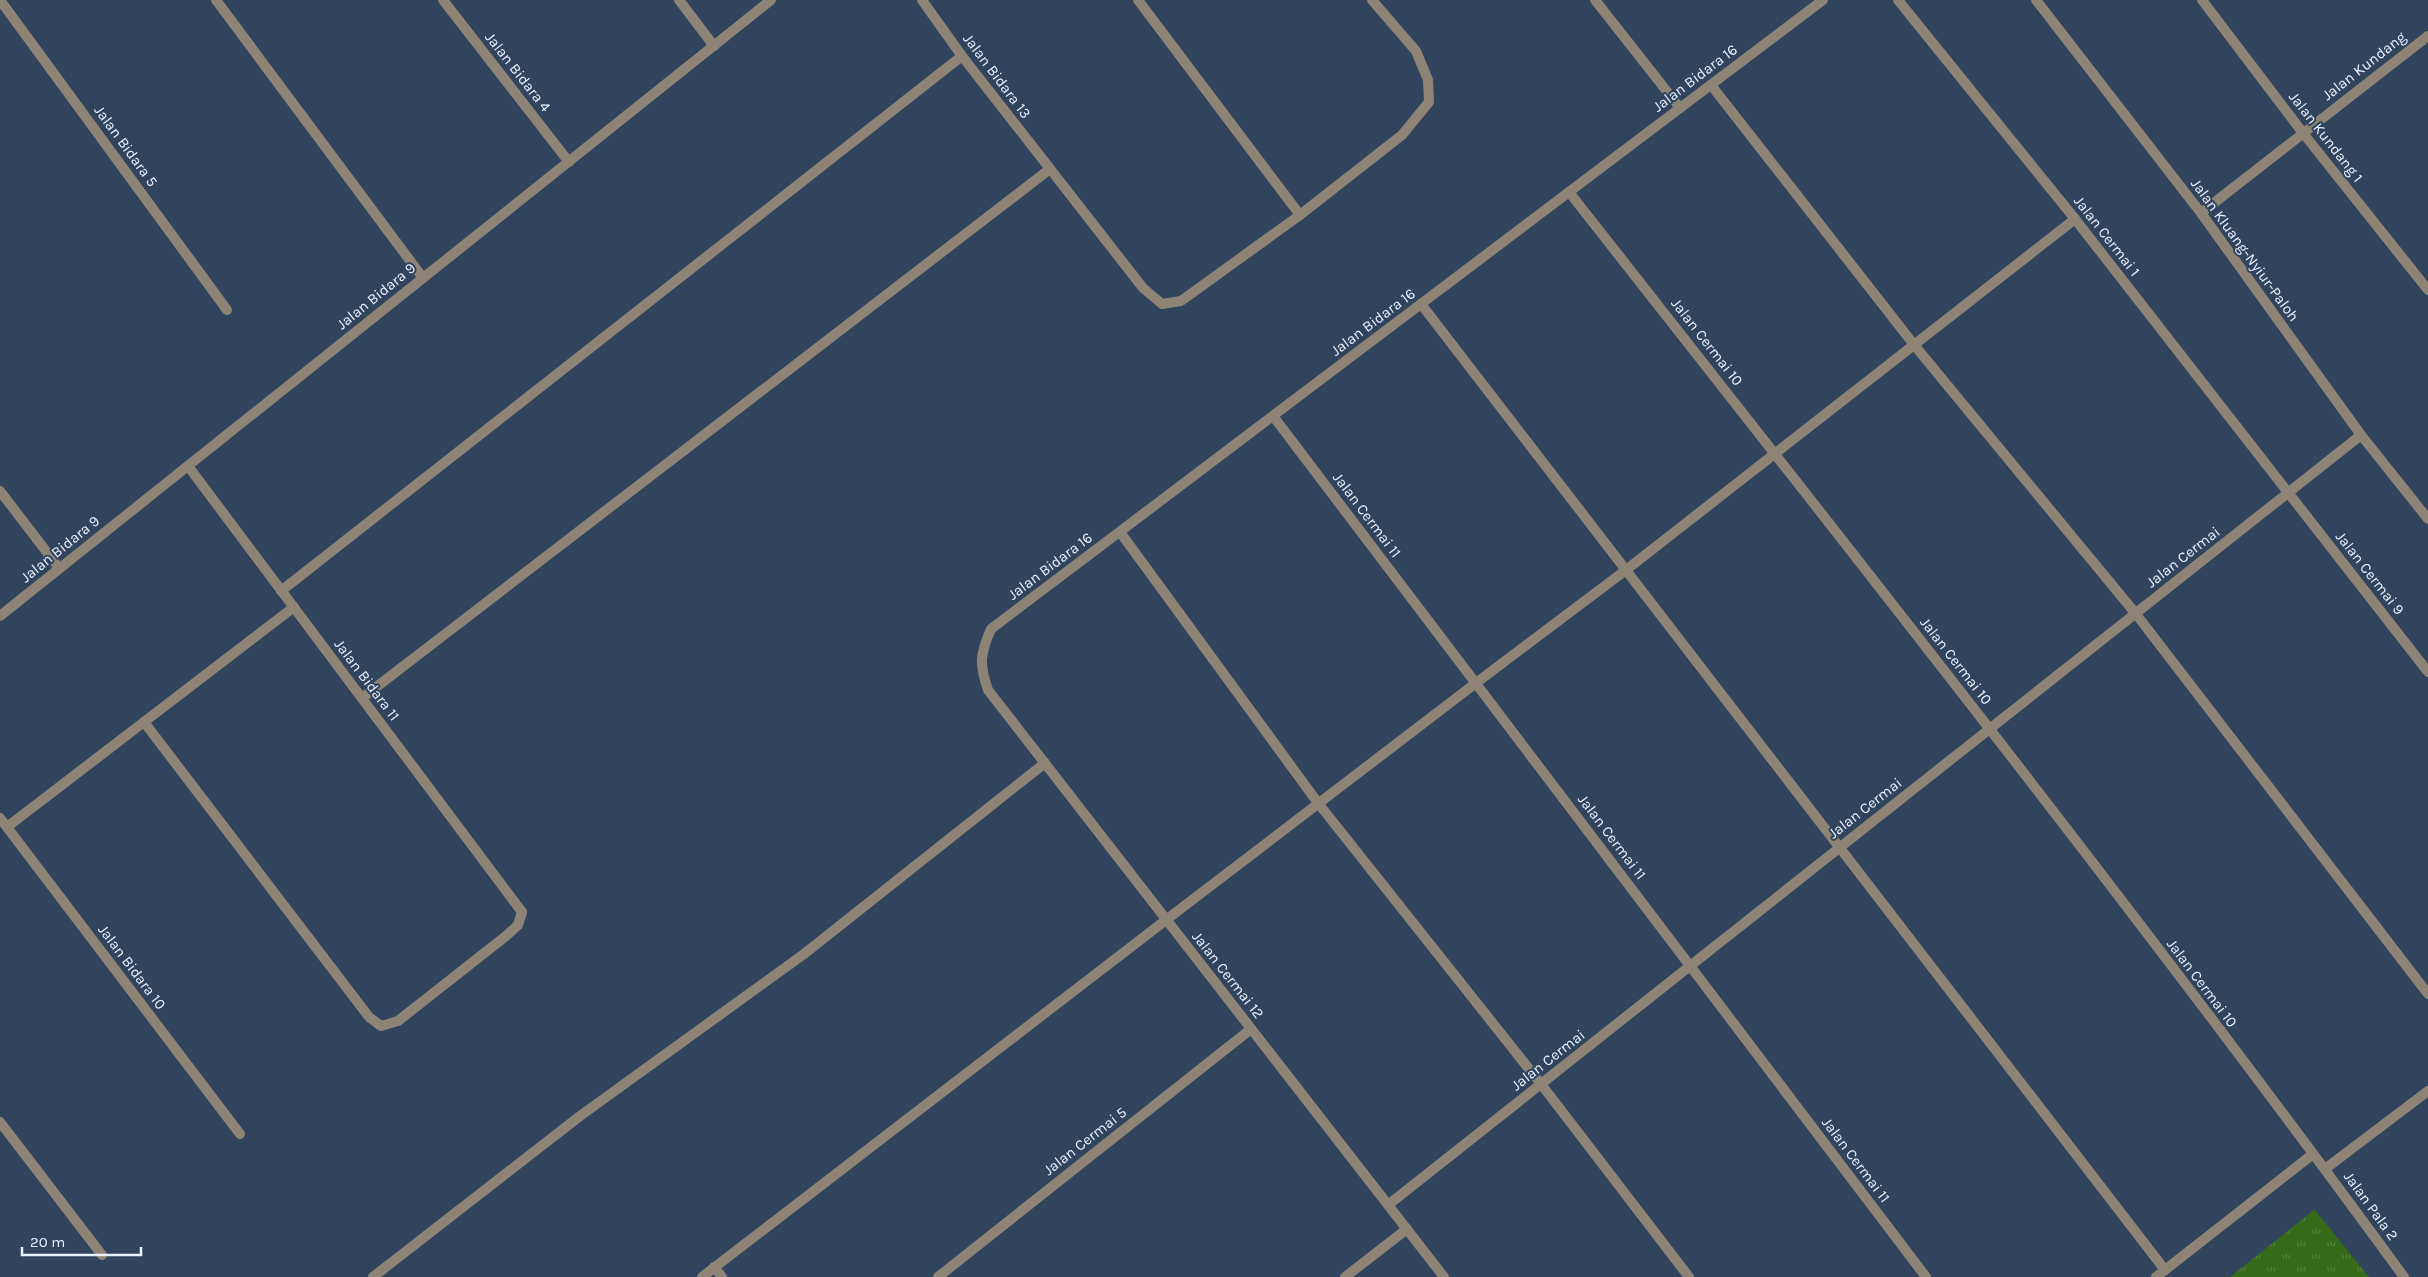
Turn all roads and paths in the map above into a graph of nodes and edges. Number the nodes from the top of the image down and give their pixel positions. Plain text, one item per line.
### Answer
1 (0, 0) edge
2 (216, 0) edge
3 (444, 0) edge
4 (679, 0) edge
5 (771, 0) edge
6 (922, 0) edge
7 (1138, 0) edge
8 (1372, 0) edge
9 (1595, 0) edge
10 (1823, 0) edge
11 (1898, 0) edge
12 (2036, 0) edge
13 (2202, 0) edge
14 (2428, 36) edge
15 (714, 46) junction
16 (962, 56) junction
17 (1711, 84) junction
18 (1680, 108) junction
19 (2303, 133) junction
20 (568, 162) junction
21 (1050, 169) junction
22 (1570, 192) junction
23 (2201, 213) junction
24 (1300, 215) junction
25 (2074, 219) junction
26 (423, 278) junction
27 (2428, 290) edge
28 (1421, 304) junction
29 (227, 310) dead end
30 (1914, 346) junction
31 (1273, 416) junction
32 (2362, 435) junction
33 (1774, 453) junction
34 (188, 466) junction
35 (0, 491) edge
36 (2289, 493) junction
37 (2428, 519) edge
38 (1120, 532) junction
39 (60, 568) junction
40 (1626, 570) junction
41 (281, 590) junction
42 (294, 607) junction
43 (2136, 614) junction
44 (0, 616) edge
45 (2428, 672) edge
46 (1476, 682) junction
47 (988, 690) joint
48 (362, 698) junction
49 (144, 722) junction
50 (1990, 729) junction
51 (1044, 763) junction
52 (1318, 803) junction
53 (0, 818) edge
54 (7, 827) junction
55 (1840, 847) junction
56 (1166, 920) junction
57 (1690, 966) junction
58 (2428, 994) edge
59 (1252, 1030) junction
60 (1541, 1084) junction
61 (2428, 1091) edge
62 (0, 1122) edge
63 (240, 1134) dead end
64 (2313, 1154) junction
65 (2325, 1169) junction
66 (1388, 1205) junction
67 (1407, 1228) junction
68 (102, 1256) dead end
69 (714, 1267) junction
70 (2165, 1270) junction
71 (373, 1277) edge
72 (702, 1277) edge
73 (722, 1277) edge
74 (938, 1277) edge
75 (1345, 1277) edge
76 (1444, 1277) edge
77 (1689, 1277) edge
78 (1926, 1277) edge
79 (2156, 1277) edge
80 (2404, 1277) edge

1 - 29 street, Jalan Bidara 5
2 - 26 street
3 - 20 street, Jalan Bidara 4
4 - 15 street
5 - 15 street, Jalan Bidara 9
6 - 16 street, Jalan Bidara 13
7 - 24 street
8 - 24 street, Jalan Bidara 13
9 - 18 street
10 - 17 street, Jalan Bidara 16
11 - 25 street, Jalan Cermai 1
12 - 23 street, Jalan Kluang-Nyiur-Paloh
13 - 19 street, Jalan Kundang 1
14 - 19 street, Jalan Kundang
15 - 20 street, Jalan Bidara 9
16 - 21 street, Jalan Bidara 13
16 - 41 street
17 - 18 street, Jalan Bidara 16
17 - 30 street
18 - 22 street, Jalan Bidara 16
19 - 23 street, Jalan Kundang
19 - 27 street, Jalan Kundang 1
20 - 26 street, Jalan Bidara 9
21 - 24 street, Jalan Bidara 13
21 - 48 street
22 - 28 street, Jalan Bidara 16
22 - 33 street, Jalan Cermai 10
23 - 32 street, Jalan Kluang-Nyiur-Paloh
25 - 30 street
25 - 36 street, Jalan Cermai 1
26 - 34 street, Jalan Bidara 9
28 - 31 street, Jalan Bidara 16
28 - 40 street
30 - 33 street
30 - 43 street
31 - 38 street, Jalan Bidara 16
31 - 46 street, Jalan Cermai 11
32 - 36 street, Jalan Cermai
32 - 37 street, Jalan Kluang-Nyiur-Paloh
33 - 40 street
33 - 50 street, Jalan Cermai 10
34 - 39 street, Jalan Bidara 9
34 - 41 street, Jalan Bidara 11
35 - 39 street
36 - 43 street, Jalan Cermai
36 - 45 street, Jalan Cermai 9
38 - 47 street, Jalan Bidara 16
38 - 52 street
39 - 44 street, Jalan Bidara 9
40 - 46 street
40 - 55 street
41 - 42 street, Jalan Bidara 11
42 - 48 street, Jalan Bidara 11
42 - 49 street
43 - 50 street, Jalan Cermai
43 - 58 street
46 - 52 street
46 - 57 street, Jalan Cermai 11
47 - 51 street, Jalan Cermai 12
48 - 49 street, Jalan Bidara 11
49 - 54 street
50 - 55 street, Jalan Cermai
50 - 64 street, Jalan Cermai 10
51 - 56 street, Jalan Cermai 12
51 - 71 street
52 - 56 street
52 - 60 street
53 - 54 street, Jalan Bidara 10
54 - 63 street, Jalan Bidara 10
55 - 57 street, Jalan Cermai
55 - 70 street
56 - 59 street, Jalan Cermai 12
56 - 69 street
57 - 60 street, Jalan Cermai
57 - 78 street, Jalan Cermai 11
59 - 66 street, Jalan Cermai 12
59 - 74 street, Jalan Cermai 5
60 - 66 street, Jalan Cermai
60 - 77 street
61 - 65 street
62 - 68 street
64 - 65 street, Jalan Pala 2
64 - 70 street
65 - 80 street, Jalan Pala 2
66 - 67 street, Jalan Cermai 12
67 - 75 street
67 - 76 street, Jalan Cermai 12
69 - 72 street
69 - 73 street
70 - 79 street

